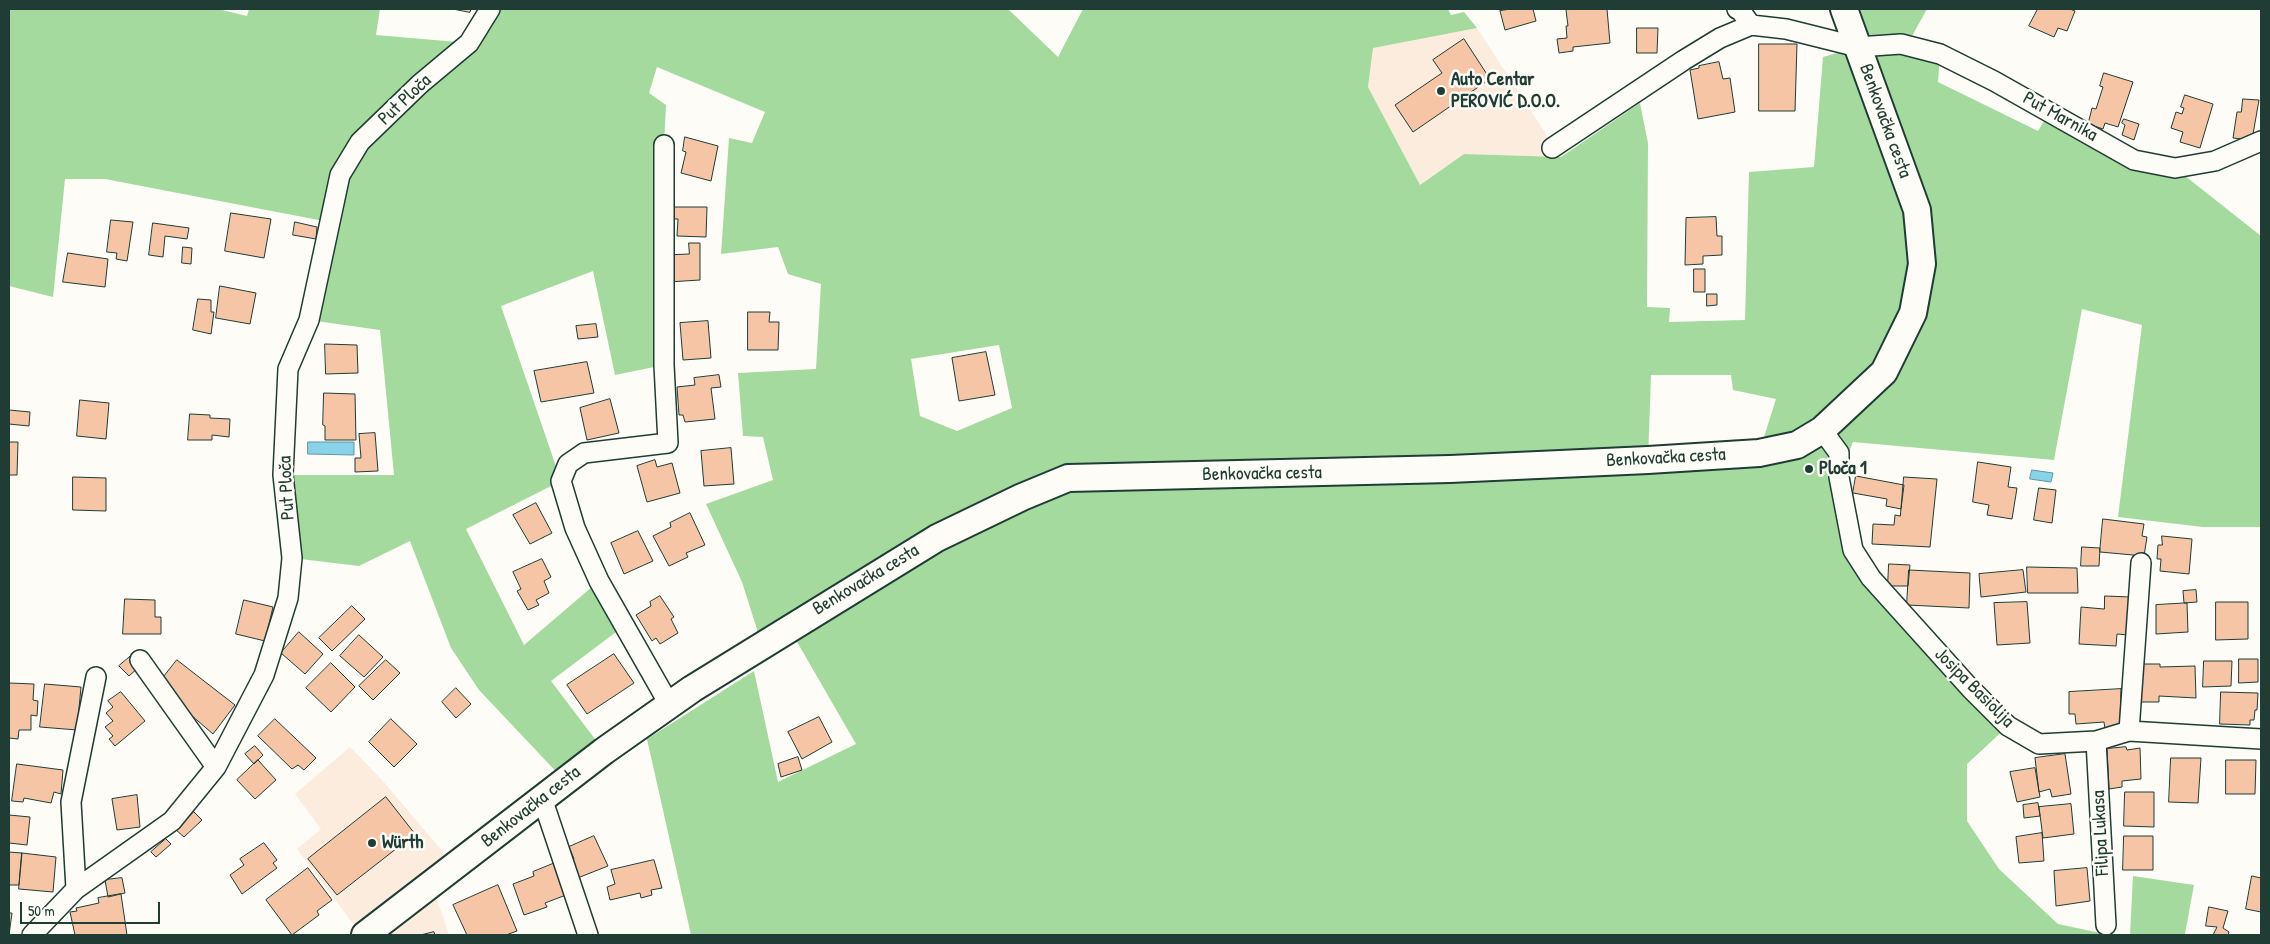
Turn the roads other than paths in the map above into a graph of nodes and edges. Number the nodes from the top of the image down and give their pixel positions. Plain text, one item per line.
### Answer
1 (490, 9) edge
2 (1737, 9) edge
3 (1844, 9) edge
4 (1751, 25) junction
5 (1858, 47) junction
6 (2261, 141) edge
7 (664, 145) dead end
8 (1552, 148) dead end
9 (1822, 430) junction
10 (2141, 564) dead end
11 (140, 660) dead end
12 (96, 677) dead end
13 (669, 704) junction
14 (2129, 731) junction
15 (2261, 739) edge
16 (2096, 741) junction
17 (216, 767) junction
18 (542, 798) junction
19 (76, 889) junction
20 (2106, 925) dead end
21 (32, 935) edge
22 (365, 935) edge
23 (588, 935) edge

1 - 17 street, Put Ploča
2 - 4 street
3 - 5 main road, Benkovačka cesta
4 - 5 street, Put Marnika
4 - 8 street
5 - 6 street, Put Marnika
5 - 9 main road, Benkovačka cesta
7 - 13 street
9 - 13 main road, Benkovačka cesta
9 - 16 street, Josipa Basiolija
10 - 14 street
11 - 17 street
12 - 19 street
13 - 18 main road, Benkovačka cesta
14 - 15 street, Josipa Basiolija
14 - 16 street, Josipa Basiolija
16 - 20 street, Filipa Lukasa
17 - 19 street, Put Ploča
18 - 22 main road, Benkovačka cesta
18 - 23 street
19 - 21 street, Put Ploča

